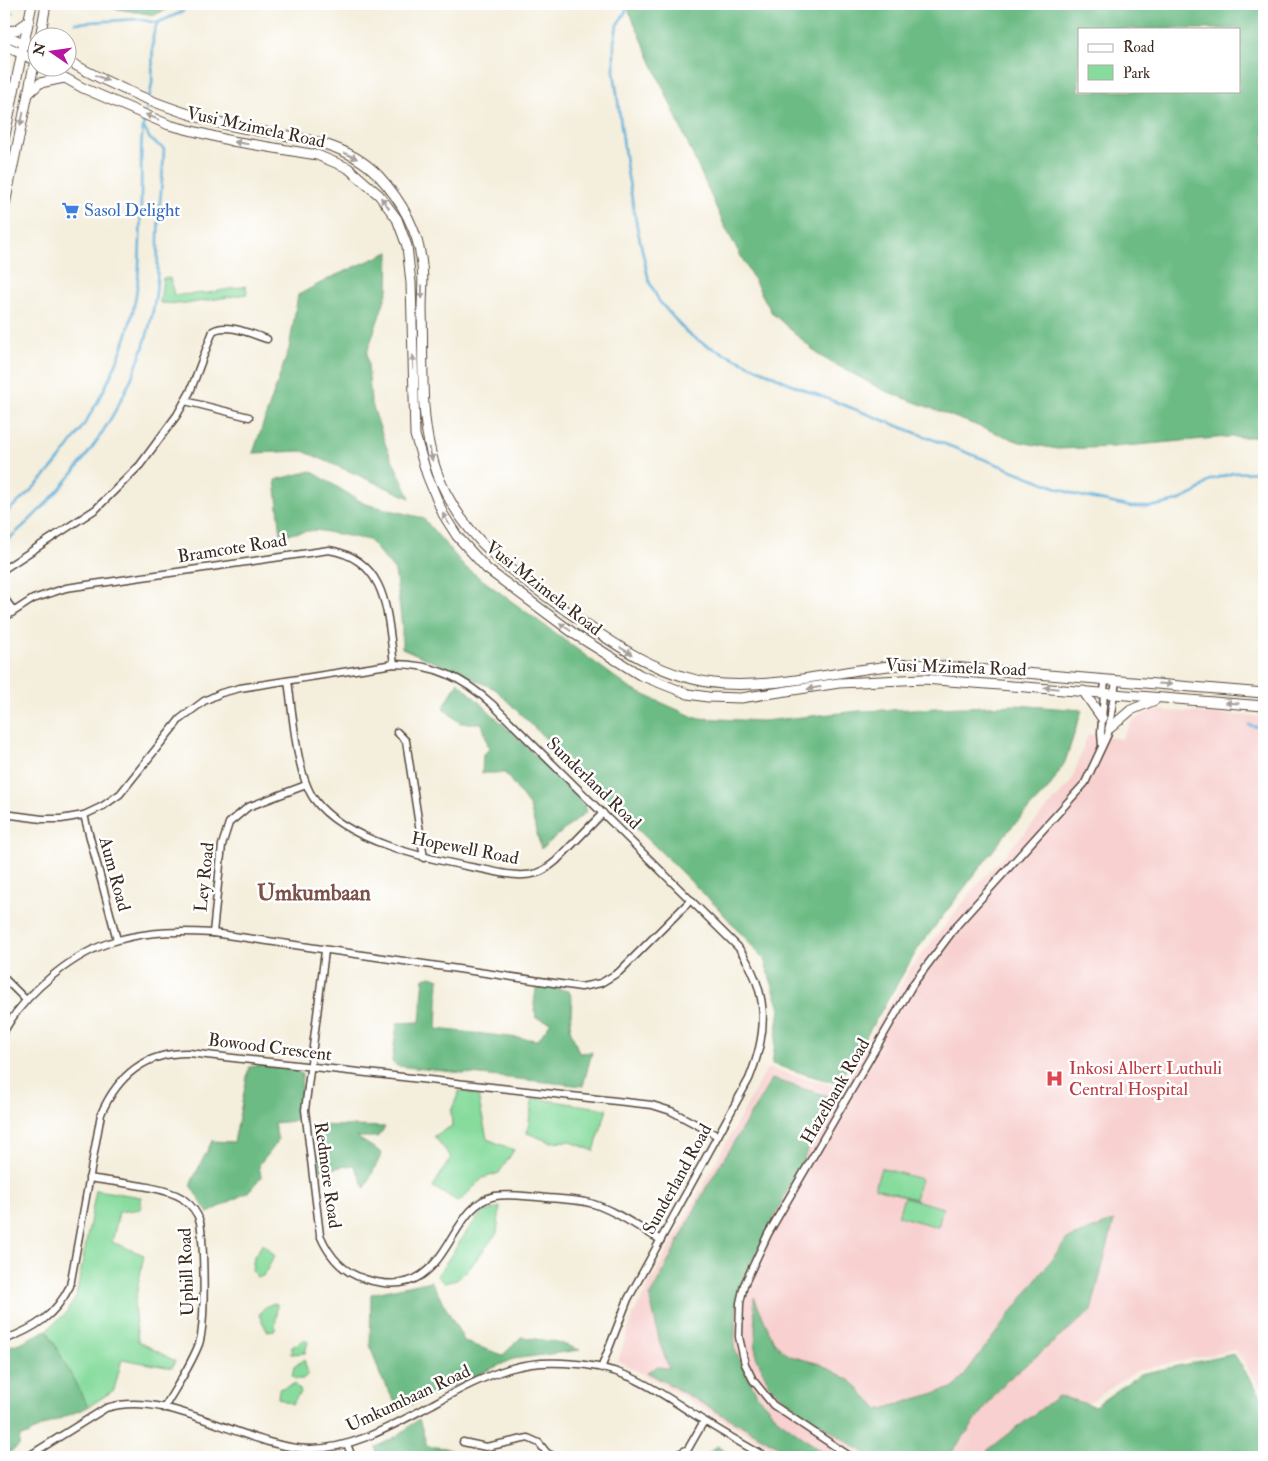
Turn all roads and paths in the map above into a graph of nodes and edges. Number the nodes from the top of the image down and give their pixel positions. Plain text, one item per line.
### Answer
1 (32, 4) edge
2 (46, 4) edge
3 (28, 22) junction
4 (42, 27) edge
5 (4, 33) edge
6 (24, 44) junction
7 (4, 45) edge
8 (28, 45) edge
9 (22, 54) junction
10 (28, 57) edge
11 (78, 66) edge
12 (32, 78) edge
13 (65, 78) joint
14 (27, 95) junction
15 (4, 140) edge
16 (4, 209) edge
17 (268, 339) dead end
18 (185, 401) junction
19 (249, 417) dead end
20 (4, 569) edge
21 (4, 598) edge
22 (13, 610) junction
23 (4, 618) edge
24 (394, 664) junction
25 (1105, 680) junction
26 (288, 681) junction
27 (1116, 681) junction
28 (1083, 691) junction
29 (1104, 693) junction
30 (1114, 694) junction
31 (1264, 694) edge
32 (1160, 698) junction
33 (1264, 706) edge
34 (1102, 718) junction
35 (1110, 728) junction
36 (397, 732) dead end
37 (1102, 746) junction
38 (306, 785) junction
39 (603, 813) junction
40 (4, 814) edge
41 (84, 815) junction
42 (424, 858) junction
43 (691, 900) junction
44 (213, 932) junction
45 (117, 940) junction
46 (325, 951) junction
47 (4, 978) edge
48 (26, 1000) junction
49 (4, 1031) edge
50 (311, 1066) junction
51 (718, 1136) junction
52 (89, 1178) junction
53 (661, 1240) junction
54 (4, 1340) edge
55 (602, 1366) junction
56 (164, 1408) junction
57 (704, 1421) junction
58 (463, 1442) dead end
59 (347, 1444) junction
60 (27, 1457) edge
61 (352, 1457) edge
62 (555, 1457) edge
63 (673, 1457) edge
64 (766, 1457) edge
65 (851, 1457) edge

1 - 3 main road
2 - 4 main road
3 - 5 main road
3 - 6 main road
5 - 6 main road
6 - 8 main road
6 - 9 main road
7 - 9 main road
9 - 10 main road
9 - 15 main road
11 -> 25 main road, Vusi Mzimela Road
12 - 14 main road
13 - 14 main road
28 -> 13 main road, Vusi Mzimela Road
14 -> 16 main road
17 - 18 street
18 - 19 street
18 - 20 street
21 - 22 street
22 - 23 street, Bramcote Road
22 - 24 street, Bramcote Road
24 - 26 street, Sunderland Road
24 - 39 street, Sunderland Road
25 - 27 main road, Vusi Mzimela Road
25 - 29 street, Hazelbank Road
26 - 38 street, Hopewell Road
26 - 41 street, Sunderland Road
27 - 30 street, Hazelbank Road
27 -> 31 main road, Vusi Mzimela Road
28 - 29 main road, Vusi Mzimela Road
28 - 34 main road
29 - 30 main road, Vusi Mzimela Road
29 - 34 street, Hazelbank Road
30 - 32 main road, Vusi Mzimela Road
30 - 35 street, Hazelbank Road
33 -> 32 main road, Vusi Mzimela Road
32 - 35 main road
34 - 37 street, Hazelbank Road
35 - 37 street, Hazelbank Road
36 - 42 street
37 - 65 street, Hazelbank Road
38 - 42 street, Hopewell Road
38 - 44 street, Ley Road
39 - 42 street, Hopewell Road
39 - 43 street, Sunderland Road
40 - 41 street, Sunderland Road
41 - 45 street, Aum Road
43 - 46 street
43 - 51 street, Sunderland Road
44 - 45 street
44 - 46 street
45 - 48 street
46 - 50 street, Redmore Road
47 - 48 street
48 - 49 street
50 - 51 street, Bowood Crescent
50 - 52 street, Bowood Crescent
50 - 53 street, Redmore Road
51 - 53 street, Sunderland Road
52 - 54 street, Bowood Crescent
52 - 56 street, Uphill Road
53 - 55 street, Sunderland Road
55 - 57 street, Umkumbaan Road
55 - 59 street, Umkumbaan Road
56 - 59 street, Umkumbaan Road
56 - 60 street, Umkumbaan Road
57 - 63 street
57 - 64 street, Umkumbaan Road
58 - 62 street
59 - 61 street

